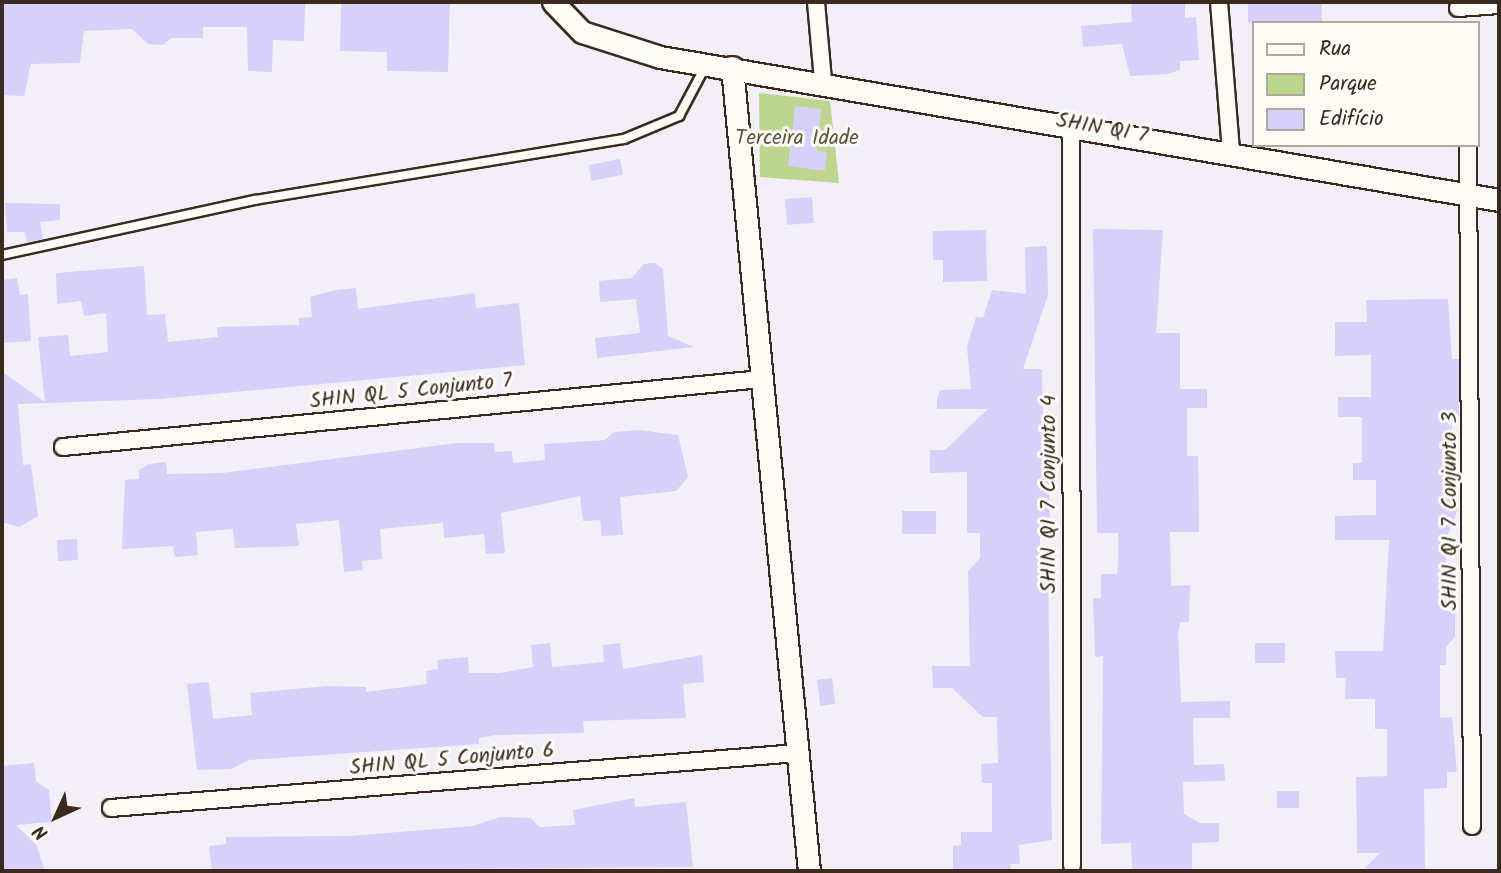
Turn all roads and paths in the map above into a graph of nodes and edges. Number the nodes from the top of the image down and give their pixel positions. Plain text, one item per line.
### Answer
1 (553, 2) edge
2 (816, 2) edge
3 (1219, 2) edge
4 (1499, 5) edge
5 (1458, 11) edge
6 (707, 64) junction
7 (732, 67) junction
8 (823, 81) junction
9 (1071, 124) junction
10 (1468, 147) edge
11 (1231, 151) junction
12 (1472, 196) junction
13 (1499, 200) edge
14 (2, 255) edge
15 (762, 379) junction
16 (63, 447) dead end
17 (797, 753) junction
18 (111, 808) dead end
19 (1472, 827) dead end
20 (1072, 864) dead end
21 (809, 871) edge

1 - 6 street, SHIN QI 7
2 - 8 street
3 - 11 street
4 - 5 street
6 - 7 street, SHIN QI 7
6 - 14 lane
7 - 8 street, SHIN QI 7
7 - 15 street
8 - 9 street, SHIN QI 7
9 - 11 street, SHIN QI 7
9 - 20 street, SHIN QI 7 Conjunto 4
10 - 12 street
11 - 12 street, SHIN QI 7
12 - 13 street, SHIN QI 7
12 - 19 street, SHIN QI 7 Conjunto 3
15 - 16 street, SHIN QL 5 Conjunto 7
15 - 17 street
17 - 18 street, SHIN QL 5 Conjunto 6
17 - 21 street

